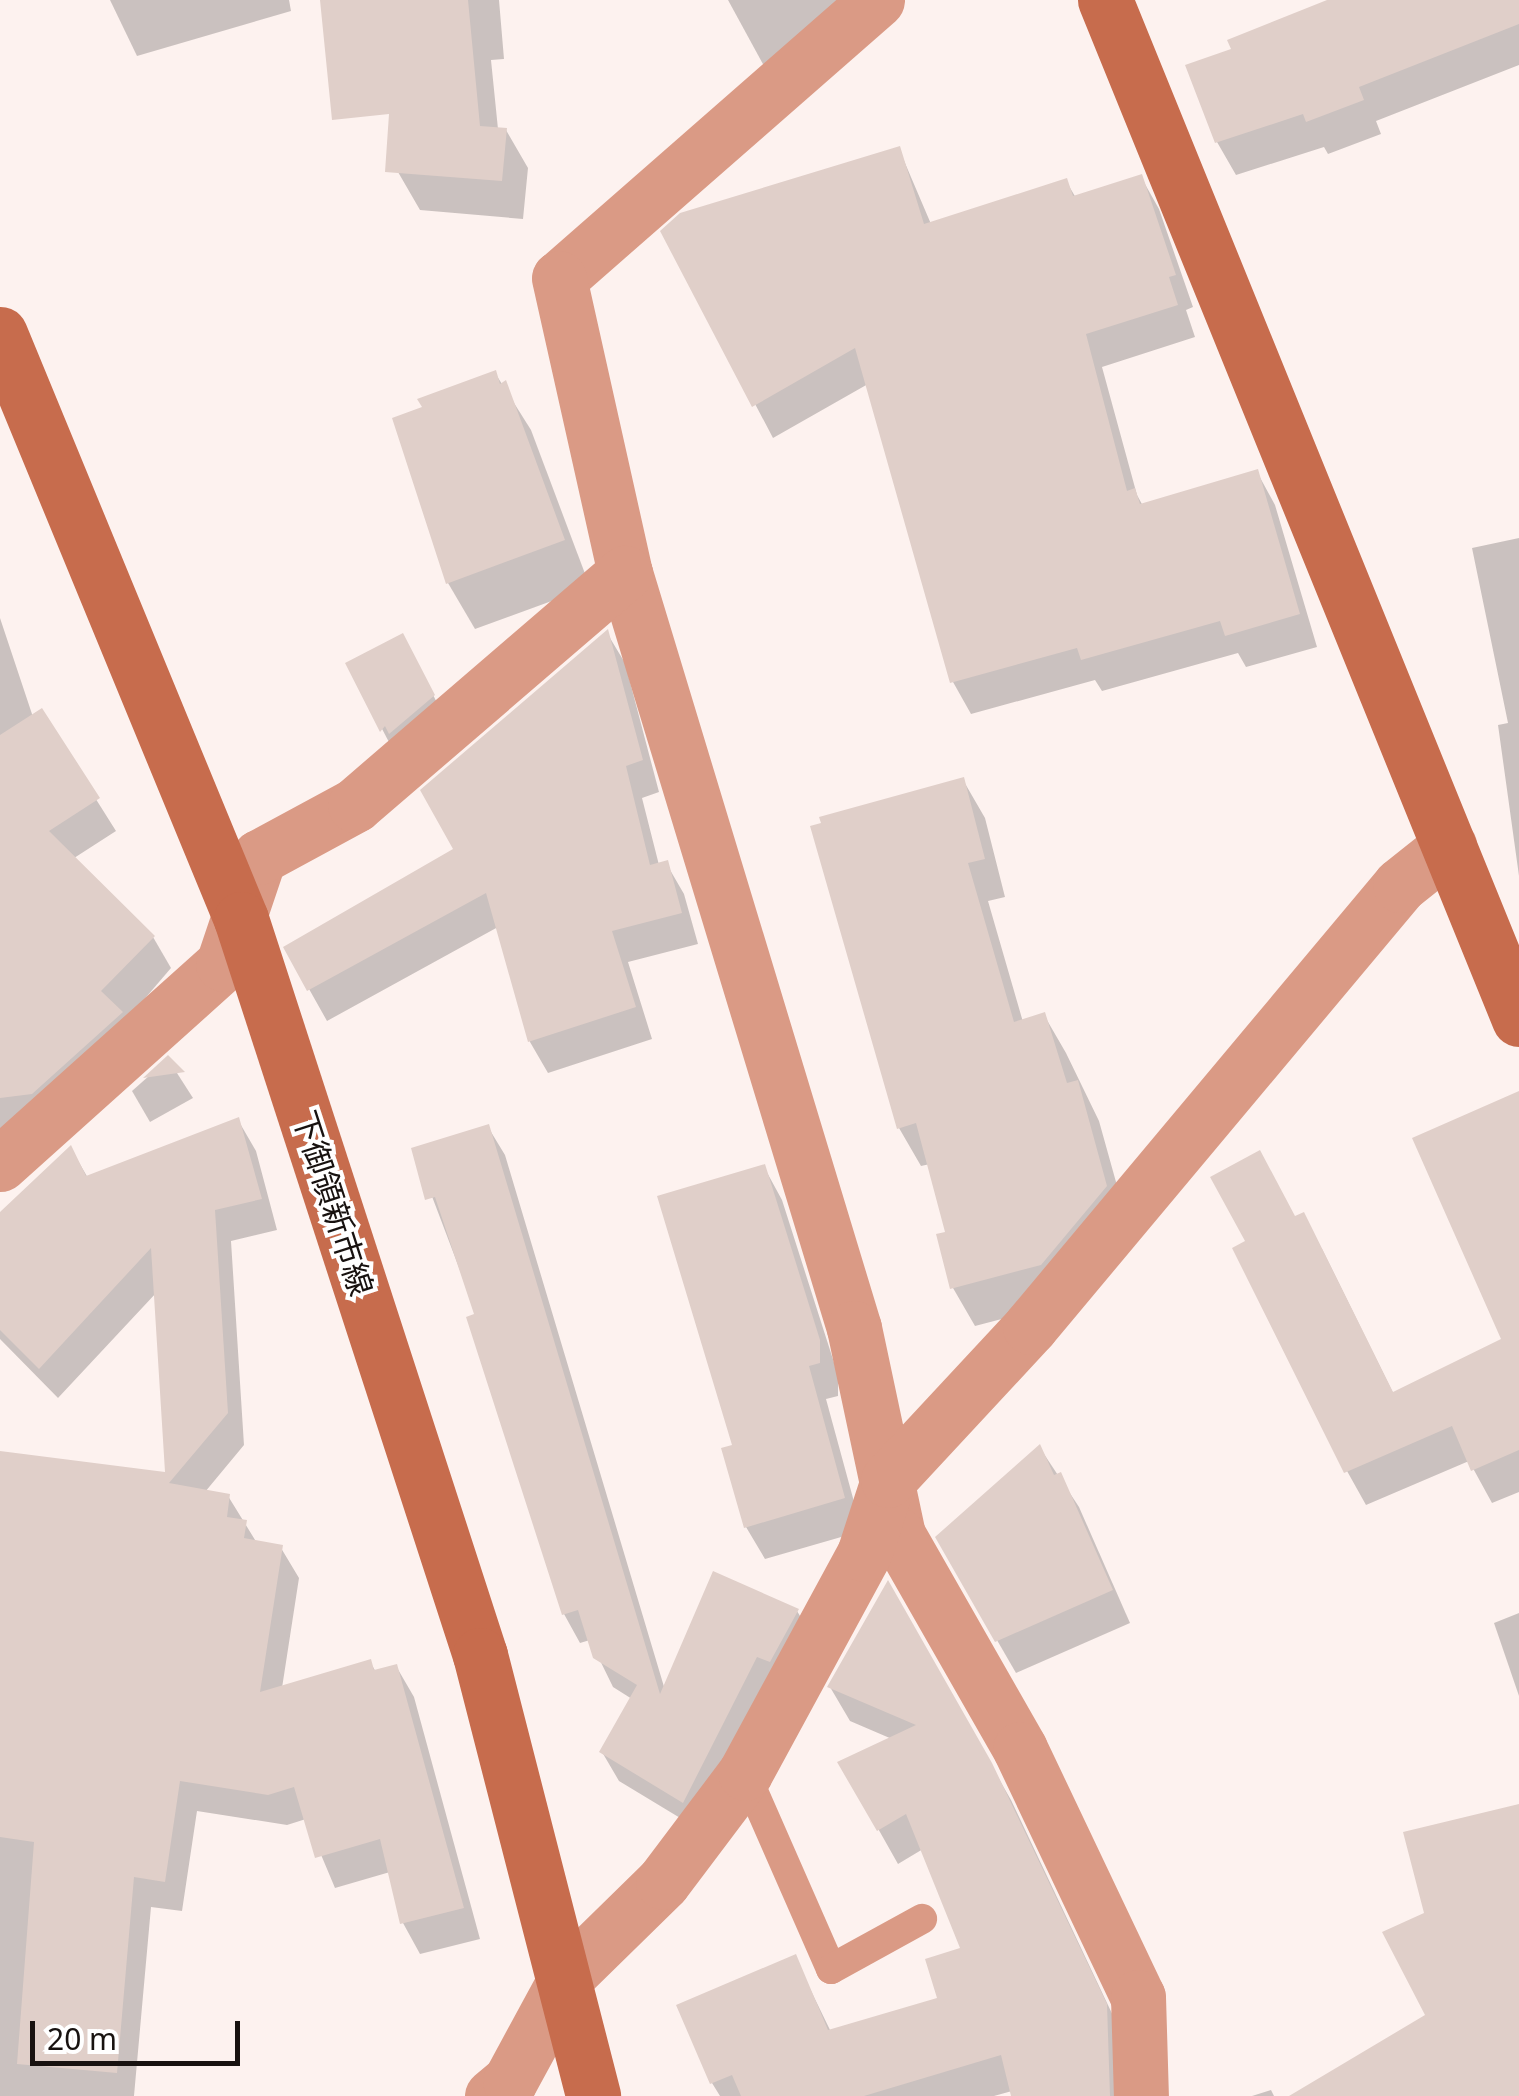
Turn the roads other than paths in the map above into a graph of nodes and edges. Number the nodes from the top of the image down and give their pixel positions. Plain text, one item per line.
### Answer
1 (877, 0) edge
2 (1105, 0) edge
3 (0, 334) edge
4 (625, 573) junction
5 (1449, 846) junction
6 (241, 919) junction
7 (1519, 1019) edge
8 (0, 1164) edge
9 (888, 1480) junction
10 (745, 1773) junction
11 (922, 1919) dead end
12 (567, 1976) junction
13 (492, 2096) edge
14 (593, 2096) edge
15 (1141, 2096) edge

1 - 4 street
2 - 5 main road
3 - 6 main road, 下御領新市線
4 - 6 street
4 - 9 street
5 - 7 main road
5 - 9 street
6 - 8 street
6 - 12 main road, 下御領新市線
9 - 10 street
9 - 15 street
10 - 11 lane
10 - 12 street
12 - 13 street
12 - 14 main road, 下御領新市線

